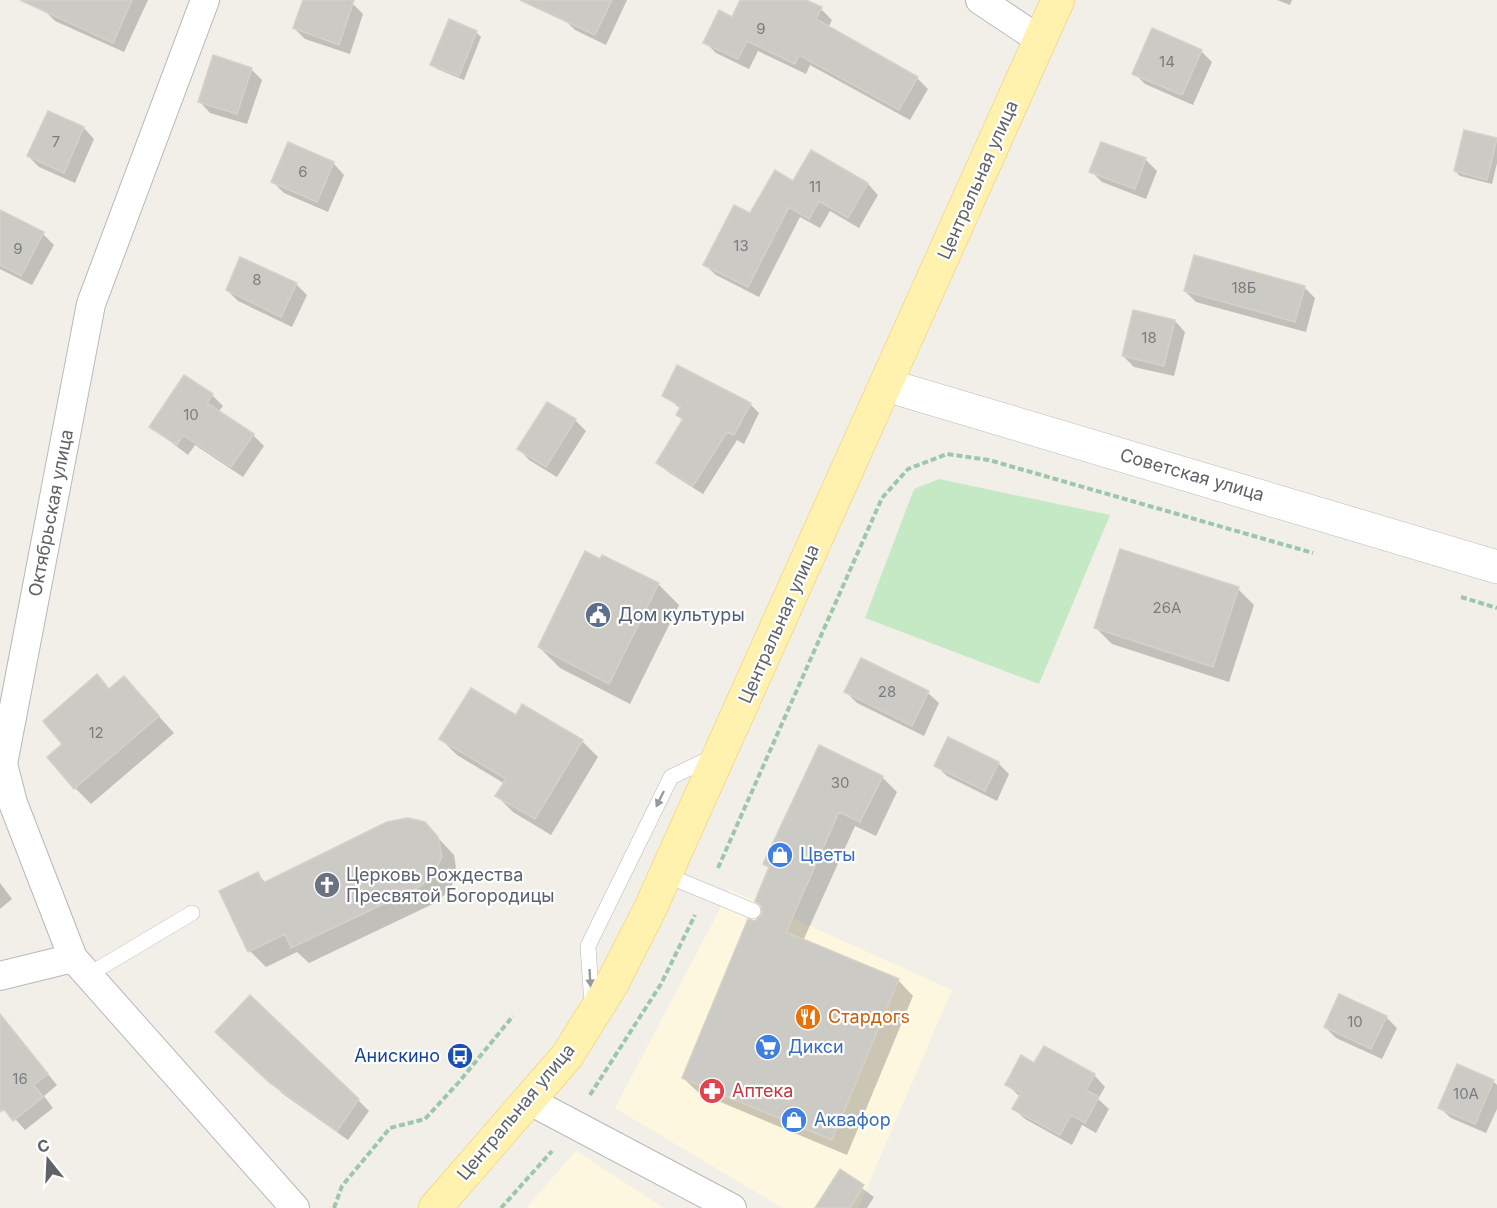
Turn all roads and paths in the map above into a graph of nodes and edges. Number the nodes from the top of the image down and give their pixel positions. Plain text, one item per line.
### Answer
1 (205, 0) edge
2 (980, 0) edge
3 (1058, 0) edge
4 (1040, 39) junction
5 (886, 385) junction
6 (1322, 555) dead end
7 (1497, 567) edge
8 (1454, 595) dead end
9 (1497, 608) edge
10 (720, 754) junction
11 (1, 761) edge
12 (666, 875) junction
13 (706, 891) junction
14 (753, 911) dead end
15 (192, 913) dead end
16 (80, 966) junction
17 (0, 976) edge
18 (592, 1014) junction
19 (513, 1016) dead end
20 (530, 1101) junction
21 (575, 1125) junction
22 (295, 1208) edge
23 (334, 1208) edge
24 (435, 1208) edge
25 (501, 1208) edge
26 (732, 1208) edge

1 - 11 street, Октябрьская улица
2 - 4 street
3 - 4 main road, Центральная улица
4 - 5 main road, Центральная улица
5 - 7 main road, Советская улица
5 - 10 main road, Центральная улица
6 - 13 path
8 - 9 path
10 - 12 main road, Центральная улица
10 -> 18 lane
11 - 16 street, Октябрьская улица
12 - 13 lane
12 - 18 main road, Центральная улица
13 - 14 lane
13 - 21 path
15 - 16 lane
16 - 17 street
16 - 22 street
18 - 20 main road, Центральная улица
19 - 23 path
20 - 21 street
20 - 24 main road, Центральная улица
21 - 25 path
21 - 26 street

